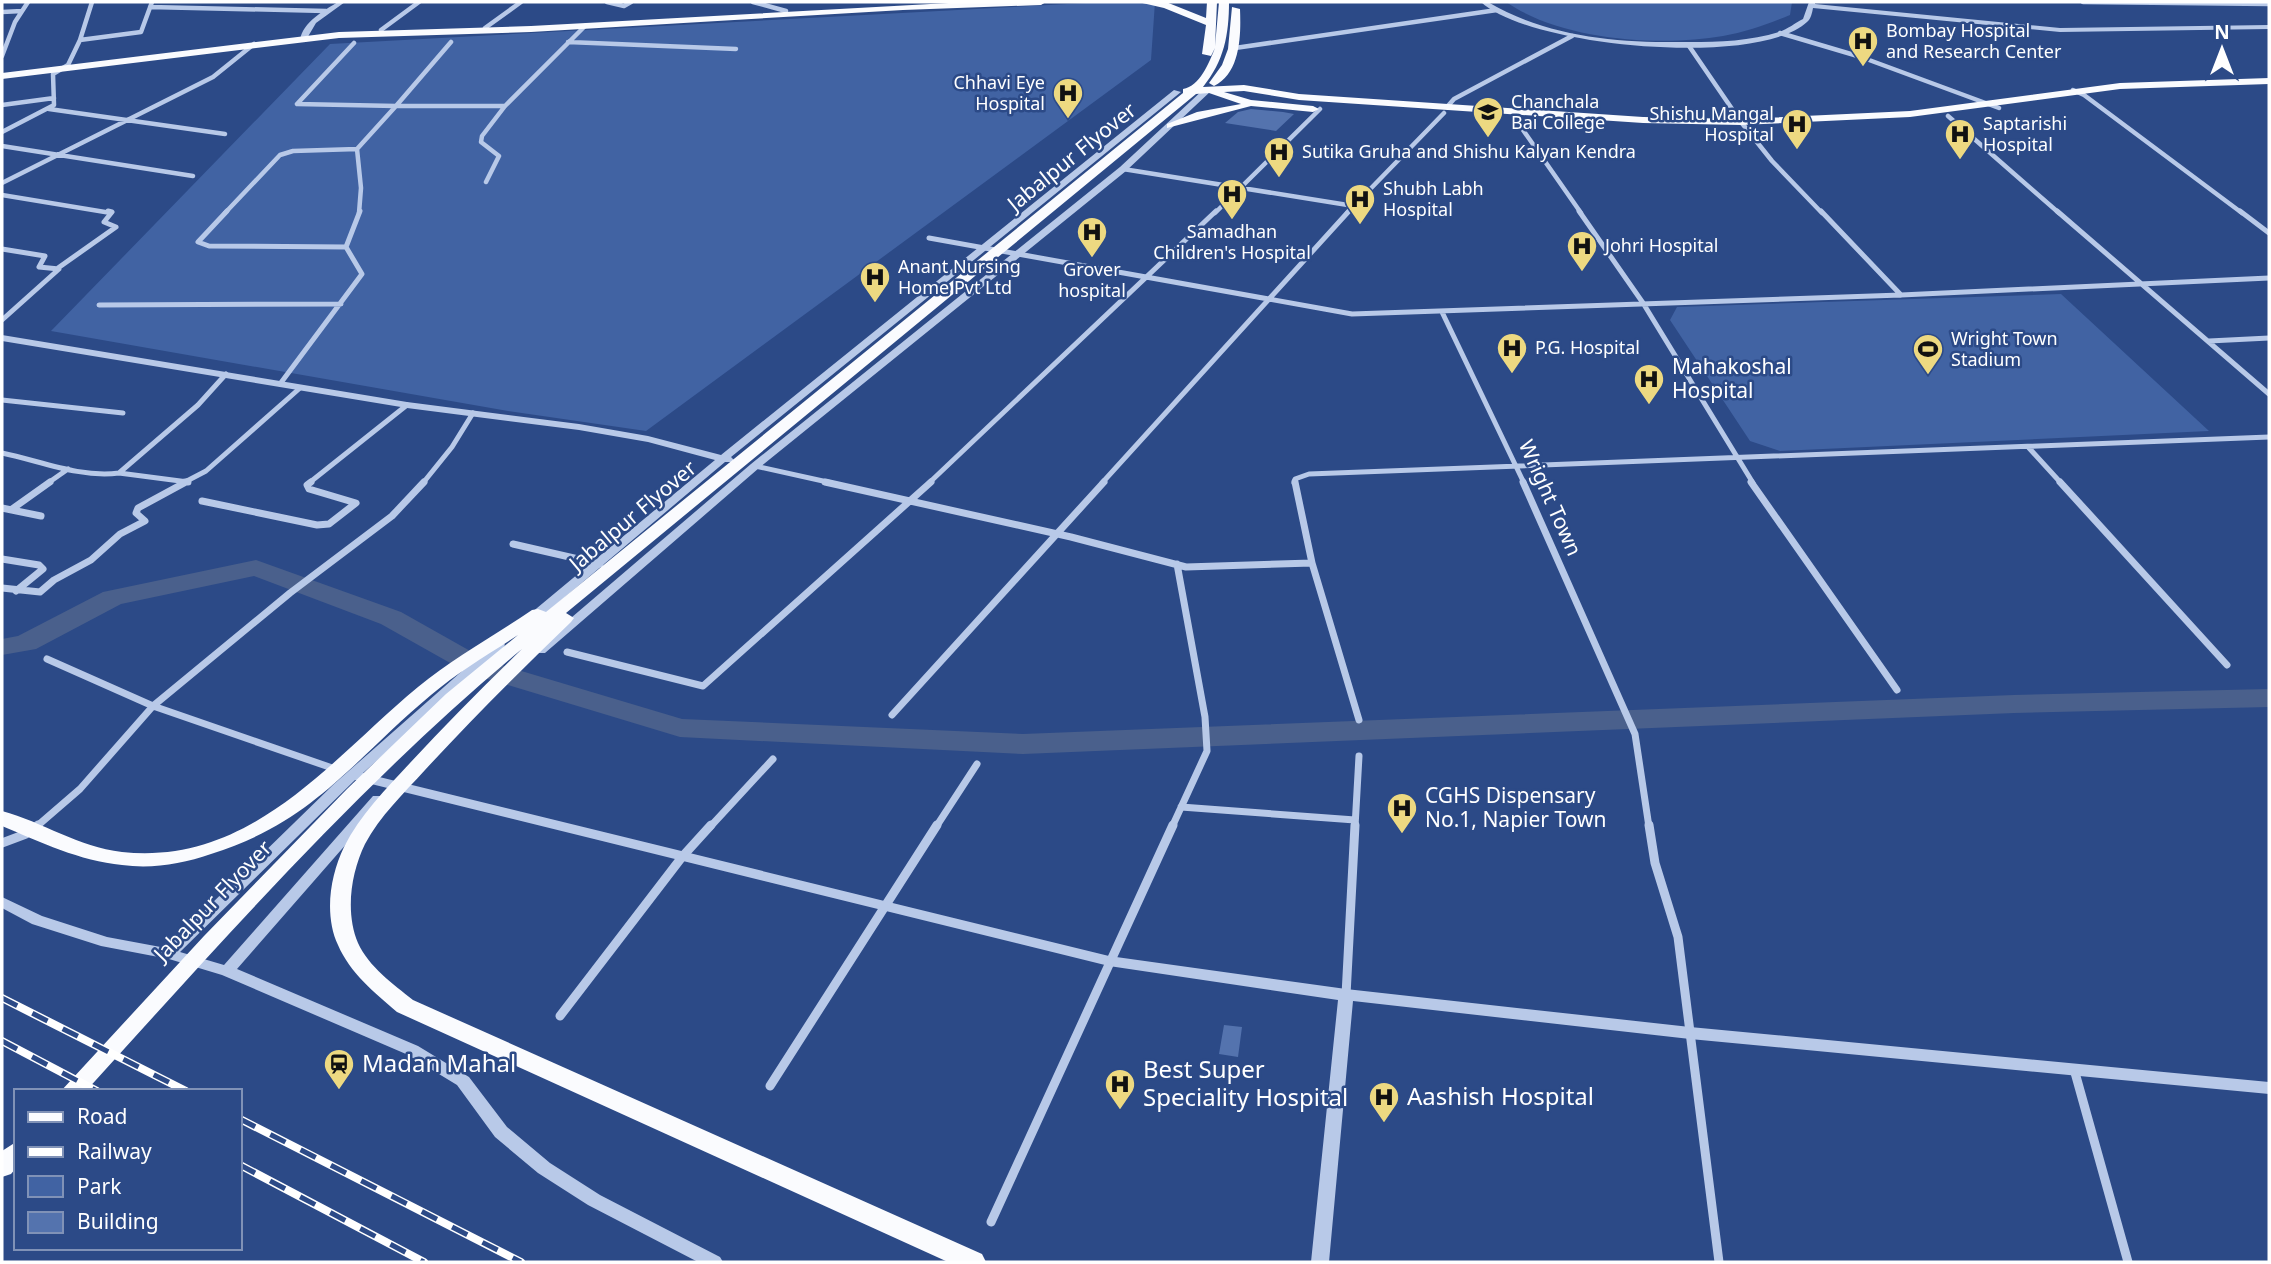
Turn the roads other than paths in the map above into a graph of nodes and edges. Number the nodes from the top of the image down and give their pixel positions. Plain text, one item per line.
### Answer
1 (28, 2) edge
2 (92, 2) edge
3 (342, 2) edge
4 (419, 2) edge
5 (521, 2) edge
6 (607, 2) edge
7 (631, 2) edge
8 (753, 2) edge
9 (954, 2) edge
10 (1041, 2) edge
11 (1143, 2) edge
12 (1212, 2) edge
13 (1224, 2) edge
14 (1235, 2) edge
15 (1484, 2) edge
16 (2083, 2) edge
17 (2219, 3) edge
18 (1812, 4) edge
19 (2269, 4) edge
20 (151, 5) edge
21 (1497, 10) junction
22 (22, 11) junction
23 (326, 11) junction
24 (786, 11) junction
25 (2, 12) edge
26 (1211, 23) junction
27 (585, 26) junction
28 (2269, 27) edge
29 (485, 28) junction
30 (381, 30) junction
31 (1780, 33) junction
32 (303, 36) junction
33 (1572, 36) junction
34 (80, 40) junction
35 (452, 42) dead end
36 (354, 43) dead end
37 (568, 43) junction
38 (254, 44) junction
39 (1689, 46) junction
40 (1235, 48) junction
41 (3, 49) edge
42 (736, 49) dead end
43 (2, 56) edge
44 (1231, 61) junction
45 (67, 66) junction
46 (2, 74) edge
47 (1192, 79) junction
48 (2269, 84) edge
49 (1208, 90) junction
50 (1177, 92) junction
51 (1272, 92) junction
52 (2078, 92) junction
53 (54, 98) junction
54 (2, 104) edge
55 (1267, 105) junction
56 (396, 106) junction
57 (505, 106) junction
58 (1993, 106) junction
59 (49, 109) junction
60 (1320, 109) junction
61 (1445, 110) junction
62 (1514, 114) junction
63 (1948, 117) junction
64 (127, 120) junction
65 (1744, 125) junction
66 (1171, 126) junction
67 (2, 132) edge
68 (225, 134) dead end
69 (2, 146) edge
70 (357, 149) junction
71 (59, 154) junction
72 (1123, 169) junction
73 (193, 176) dead end
74 (486, 182) dead end
75 (2, 183) edge
76 (1238, 189) junction
77 (2, 195) edge
78 (1354, 206) junction
79 (2269, 233) edge
80 (929, 238) dead end
81 (346, 247) junction
82 (984, 247) junction
83 (2, 249) edge
84 (1016, 253) junction
85 (58, 268) junction
86 (1150, 277) junction
87 (2269, 278) edge
88 (2144, 284) junction
89 (1901, 295) junction
90 (1271, 299) junction
91 (1643, 303) junction
92 (341, 304) junction
93 (99, 305) dead end
94 (1442, 312) junction
95 (2, 320) edge
96 (2, 338) edge
97 (2269, 338) edge
98 (2209, 341) junction
99 (226, 374) junction
100 (281, 384) junction
101 (300, 388) junction
102 (2269, 394) edge
103 (2, 400) edge
104 (407, 405) junction
105 (123, 413) dead end
106 (473, 413) junction
107 (2269, 437) edge
108 (2029, 448) junction
109 (2, 453) edge
110 (723, 458) junction
111 (1735, 458) junction
112 (755, 466) junction
113 (1517, 467) junction
114 (68, 468) junction
115 (119, 473) junction
116 (188, 482) junction
117 (202, 501) dead end
118 (909, 502) junction
119 (2, 508) edge
120 (12, 509) junction
121 (41, 516) dead end
122 (1058, 534) junction
123 (513, 544) dead end
124 (2, 559) edge
125 (1312, 563) junction
126 (600, 564) junction
127 (1177, 564) junction
128 (2, 588) edge
129 (16, 591) junction
130 (580, 594) junction
131 (567, 652) dead end
132 (47, 659) dead end
133 (2227, 665) dead end
134 (1897, 690) dead end
135 (153, 706) junction
136 (892, 715) dead end
137 (1359, 720) dead end
138 (1359, 756) dead end
139 (773, 759) dead end
140 (977, 764) dead end
141 (352, 775) junction
142 (390, 786) junction
143 (1181, 807) junction
144 (2, 818) edge
145 (1355, 820) junction
146 (2, 843) edge
147 (682, 857) junction
148 (2, 902) edge
149 (886, 907) junction
150 (169, 954) junction
151 (1110, 961) junction
152 (228, 971) junction
153 (1346, 995) junction
154 (560, 1016) dead end
155 (1690, 1033) junction
156 (2074, 1068) junction
157 (769, 1086) dead end
158 (2269, 1088) edge
159 (74, 1089) edge
160 (14, 1154) edge
161 (2, 1167) edge
162 (991, 1222) dead end
163 (714, 1262) edge
164 (973, 1262) edge
165 (1320, 1262) edge
166 (1719, 1262) edge
167 (2128, 1262) edge

1 - 22 street
2 - 34 street
3 - 23 street
4 - 30 street
5 - 29 street
6 - 7 street
8 - 24 street
9 - 24 main road
10 - 27 main road
11 - 26 main road
12 - 26 main road
13 - 130 main road, Jabalpur Flyover
14 - 40 main road
15 - 21 street
16 - 17 street
17 - 19 street
18 - 28 street
18 - 31 street
20 - 23 street
20 - 34 street
21 - 33 street
21 - 40 street
22 - 25 street
22 - 41 street
23 - 32 street
24 - 29 main road
26 - 47 main road
27 - 32 main road
27 - 37 street
29 - 30 main road
30 - 32 main road
31 - 39 street
31 - 58 street
32 - 38 main road
32 - 45 main road
33 - 39 street
33 - 61 street
34 - 45 street
35 - 56 street
36 - 56 street
37 - 42 street
37 - 57 street
38 - 45 main road
38 - 64 street
39 - 65 street
40 - 44 main road
41 - 43 street
44 - 49 main road
44 - 51 main road
45 - 46 main road
45 - 53 street
47 - 49 main road
47 - 50 main road
48 - 52 main road
49 - 50 main road
49 - 51 main road
49 - 55 main road
49 - 66 street
50 - 82 street
51 - 61 main road
52 - 58 main road
52 - 79 street
53 - 54 street
53 - 59 street
55 - 60 main road
55 - 66 main road
56 - 57 street
56 - 70 street
57 - 74 street
58 - 63 main road
58 - 65 main road
59 - 64 street
59 - 67 street
60 - 61 main road
60 - 76 street
61 - 62 main road
61 - 78 street
62 - 65 main road
62 - 91 street
63 - 65 main road
63 - 88 street
64 - 68 street
64 - 71 street
65 - 89 street
66 - 72 street
69 - 71 street
70 - 81 street
70 - 81 street
71 - 73 street
71 - 75 street
72 - 76 street
72 - 84 street
76 - 78 street
76 - 86 street
77 - 85 street
78 - 90 street
80 - 82 street
81 - 92 street
82 - 84 street
82 - 110 street
83 - 85 street
84 - 86 street
84 - 112 street
85 - 95 street
86 - 90 street
86 - 118 street
87 - 88 street
88 - 89 street
88 - 98 street
89 - 91 street
90 - 94 street
90 - 122 street
91 - 94 street
91 - 111 street
92 - 93 street
92 - 100 street
94 - 113 street, Wright Town
96 - 99 street
97 - 98 street
98 - 102 street
99 - 100 street
99 - 115 street
100 - 101 street
101 - 104 street
101 - 116 street
103 - 105 street
104 - 106 street
104 - 117 street
106 - 110 street
106 - 135 street
107 - 108 street
108 - 111 street
108 - 133 street
109 - 114 street
110 - 112 street
110 - 126 street
111 - 113 street
111 - 134 street
112 - 118 street
112 - 142 street
113 - 125 street
113 - 155 street, Wright Town
114 - 115 street
114 - 120 street
115 - 116 street
116 - 129 street
118 - 122 street
118 - 131 street
119 - 120 street
120 - 121 street
122 - 127 street
122 - 136 street
123 - 126 street
124 - 129 street
125 - 127 street
125 - 137 street
126 - 141 street
127 - 143 street
128 - 129 street
130 - 144 main road
130 - 159 main road, Jabalpur Flyover
130 - 164 main road
132 - 135 street
135 - 141 street
135 - 146 street
138 - 145 street
139 - 147 street
140 - 149 street
141 - 142 street
141 - 150 street
142 - 147 street
142 - 152 street
143 - 145 street
143 - 151 street
145 - 153 street
147 - 149 street
147 - 154 street
148 - 150 street
149 - 151 street
149 - 157 street
150 - 152 street
151 - 153 street
151 - 162 street
152 - 163 street
153 - 155 street
153 - 165 street
155 - 156 street
155 - 166 street, Wright Town
156 - 158 street
156 - 167 street
160 - 161 main road

